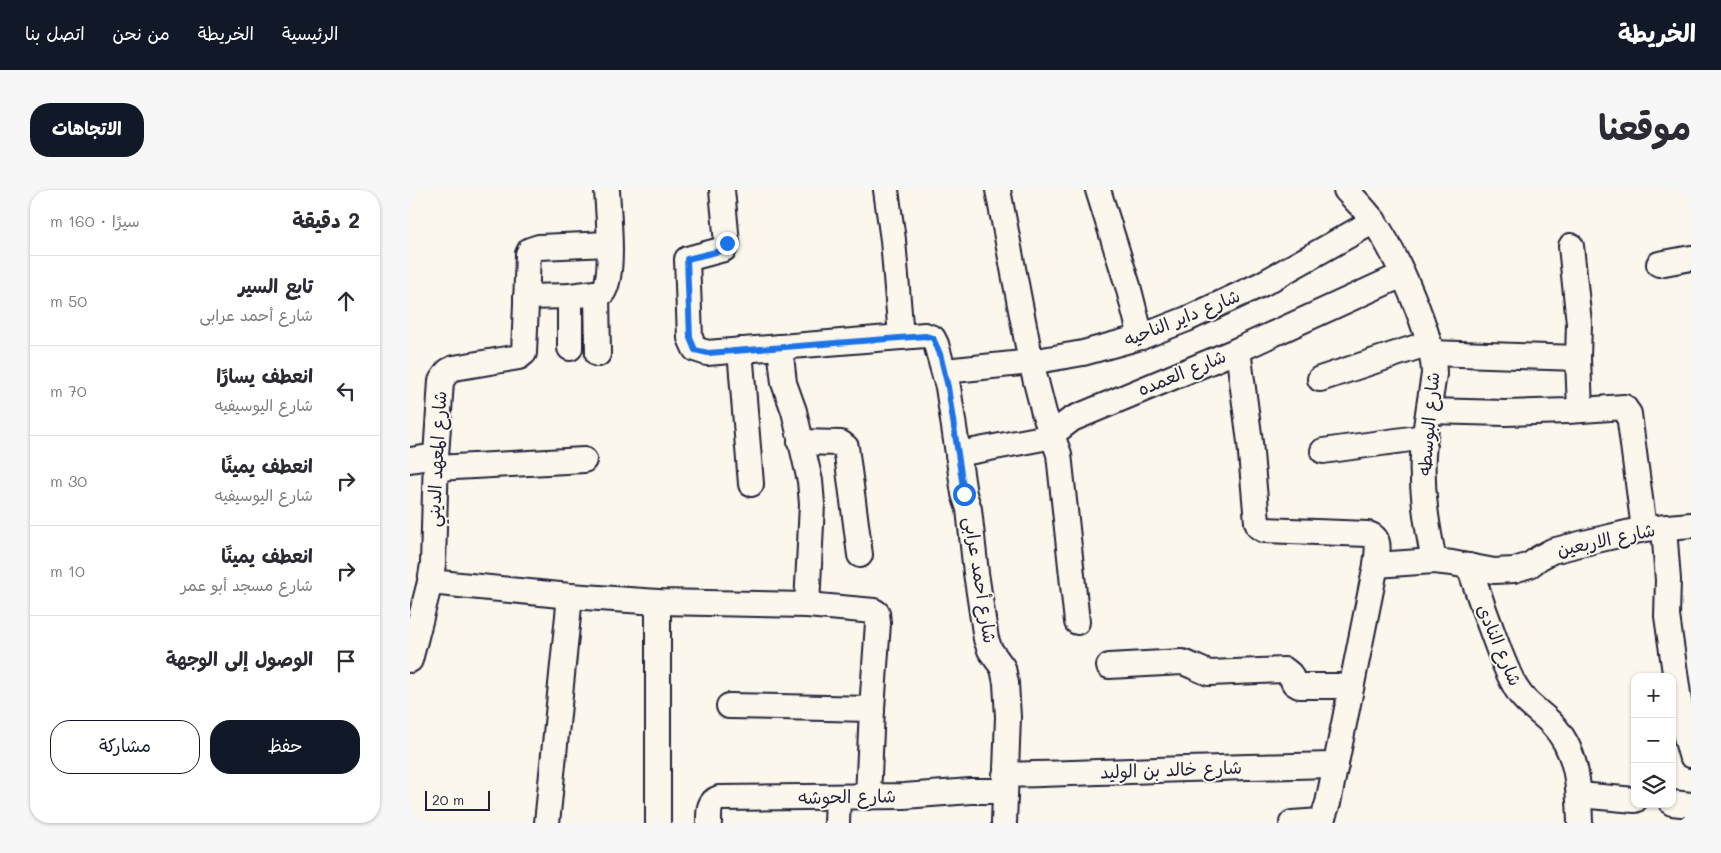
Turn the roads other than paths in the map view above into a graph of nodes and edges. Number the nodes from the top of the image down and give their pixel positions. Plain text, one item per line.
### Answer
1 (607, 190) edge
2 (722, 190) edge
3 (886, 190) edge
4 (998, 190) edge
5 (1098, 190) edge
6 (1346, 190) edge
7 (1374, 221) junction
8 (609, 244) junction
9 (1571, 246) dead end
10 (1691, 258) edge
11 (1659, 264) dead end
12 (1402, 275) junction
13 (597, 294) junction
14 (570, 296) junction
15 (526, 297) junction
16 (901, 337) junction
17 (1141, 338) junction
18 (780, 347) junction
19 (570, 348) dead end
20 (1430, 348) junction
21 (740, 350) junction
22 (1238, 350) junction
23 (598, 354) dead end
24 (1578, 358) junction
25 (1031, 362) junction
26 (945, 371) junction
27 (1320, 379) dead end
28 (1580, 410) junction
29 (1429, 411) junction
30 (1052, 435) junction
31 (1425, 437) junction
32 (800, 442) junction
33 (1324, 451) dead end
34 (958, 454) junction
35 (410, 460) edge
36 (584, 460) dead end
37 (436, 462) junction
38 (751, 484) dead end
39 (1691, 525) edge
40 (1654, 528) junction
41 (860, 555) dead end
42 (1434, 561) junction
43 (1376, 565) junction
44 (1469, 566) junction
45 (430, 582) junction
46 (570, 596) junction
47 (658, 602) junction
48 (807, 605) junction
49 (1077, 622) dead end
50 (410, 660) edge
51 (1109, 666) dead end
52 (1351, 686) junction
53 (729, 706) dead end
54 (872, 709) junction
55 (1691, 755) edge
56 (1336, 765) junction
57 (1005, 783) junction
58 (1579, 796) junction
59 (838, 797) junction
60 (868, 797) junction
61 (1631, 800) edge
62 (1676, 803) edge
63 (1691, 805) edge
64 (1321, 822) edge
65 (547, 823) edge
66 (658, 823) edge
67 (709, 823) edge
68 (837, 823) edge
69 (1004, 823) edge
70 (1292, 823) edge
71 (1580, 823) edge

1 - 8 street
2 - 21 street
3 - 16 street
4 - 25 street
5 - 17 street
6 - 7 street, شارع البوسطه
7 - 12 street, شارع البوسطه
7 - 17 street, شارع داير الناحيه
8 - 13 street
8 - 15 street, شارع المعهد الديني
9 - 24 street
10 - 11 street
12 - 20 street, شارع البوسطه
12 - 22 street, شارع العمده
13 - 14 street
13 - 23 street
14 - 15 street
14 - 19 street
15 - 37 street, شارع المعهد الديني
16 - 18 street
16 - 26 street, شارع أحمد عرابى
17 - 25 street, شارع داير الناحيه
18 - 21 street
18 - 32 street
20 - 24 street
20 - 27 street
20 - 29 street, شارع البوسطه
21 - 38 street
22 - 30 street, شارع العمده
22 - 43 street
24 - 28 street
25 - 26 street, شارع داير الناحيه
25 - 30 street
26 - 34 street, شارع أحمد عرابى
28 - 29 street
28 - 40 street
29 - 31 street, شارع البوسطه
30 - 34 street, شارع العمده
30 - 49 street
31 - 33 street
31 - 42 street, شارع البوسطه
32 - 41 street
32 - 48 street
34 - 57 street, شارع أحمد عرابى
35 - 37 street
36 - 37 street
37 - 45 street, شارع المعهد الديني
39 - 40 street, شارع الاربعين
40 - 44 street, شارع الاربعين
40 - 55 street
42 - 43 street, شارع الاربعين
42 - 44 street, شارع الاربعين
43 - 52 street
44 - 58 street, شارع النادى
45 - 46 street
45 - 50 street, شارع المعهد الديني
46 - 47 street
46 - 65 street
47 - 48 street
47 - 66 street
48 - 54 street
51 - 52 street
52 - 56 street
53 - 54 street
54 - 60 street
56 - 57 street, شارع خالد بن الوليد
56 - 64 street
57 - 60 street, شارع الحوشه
57 - 69 street, شارع أحمد عرابى
58 - 61 street
58 - 71 street, شارع النادى
59 - 60 street, شارع الحوشه
59 - 67 street, شارع الحوشه
59 - 68 street
62 - 63 street
64 - 70 street

